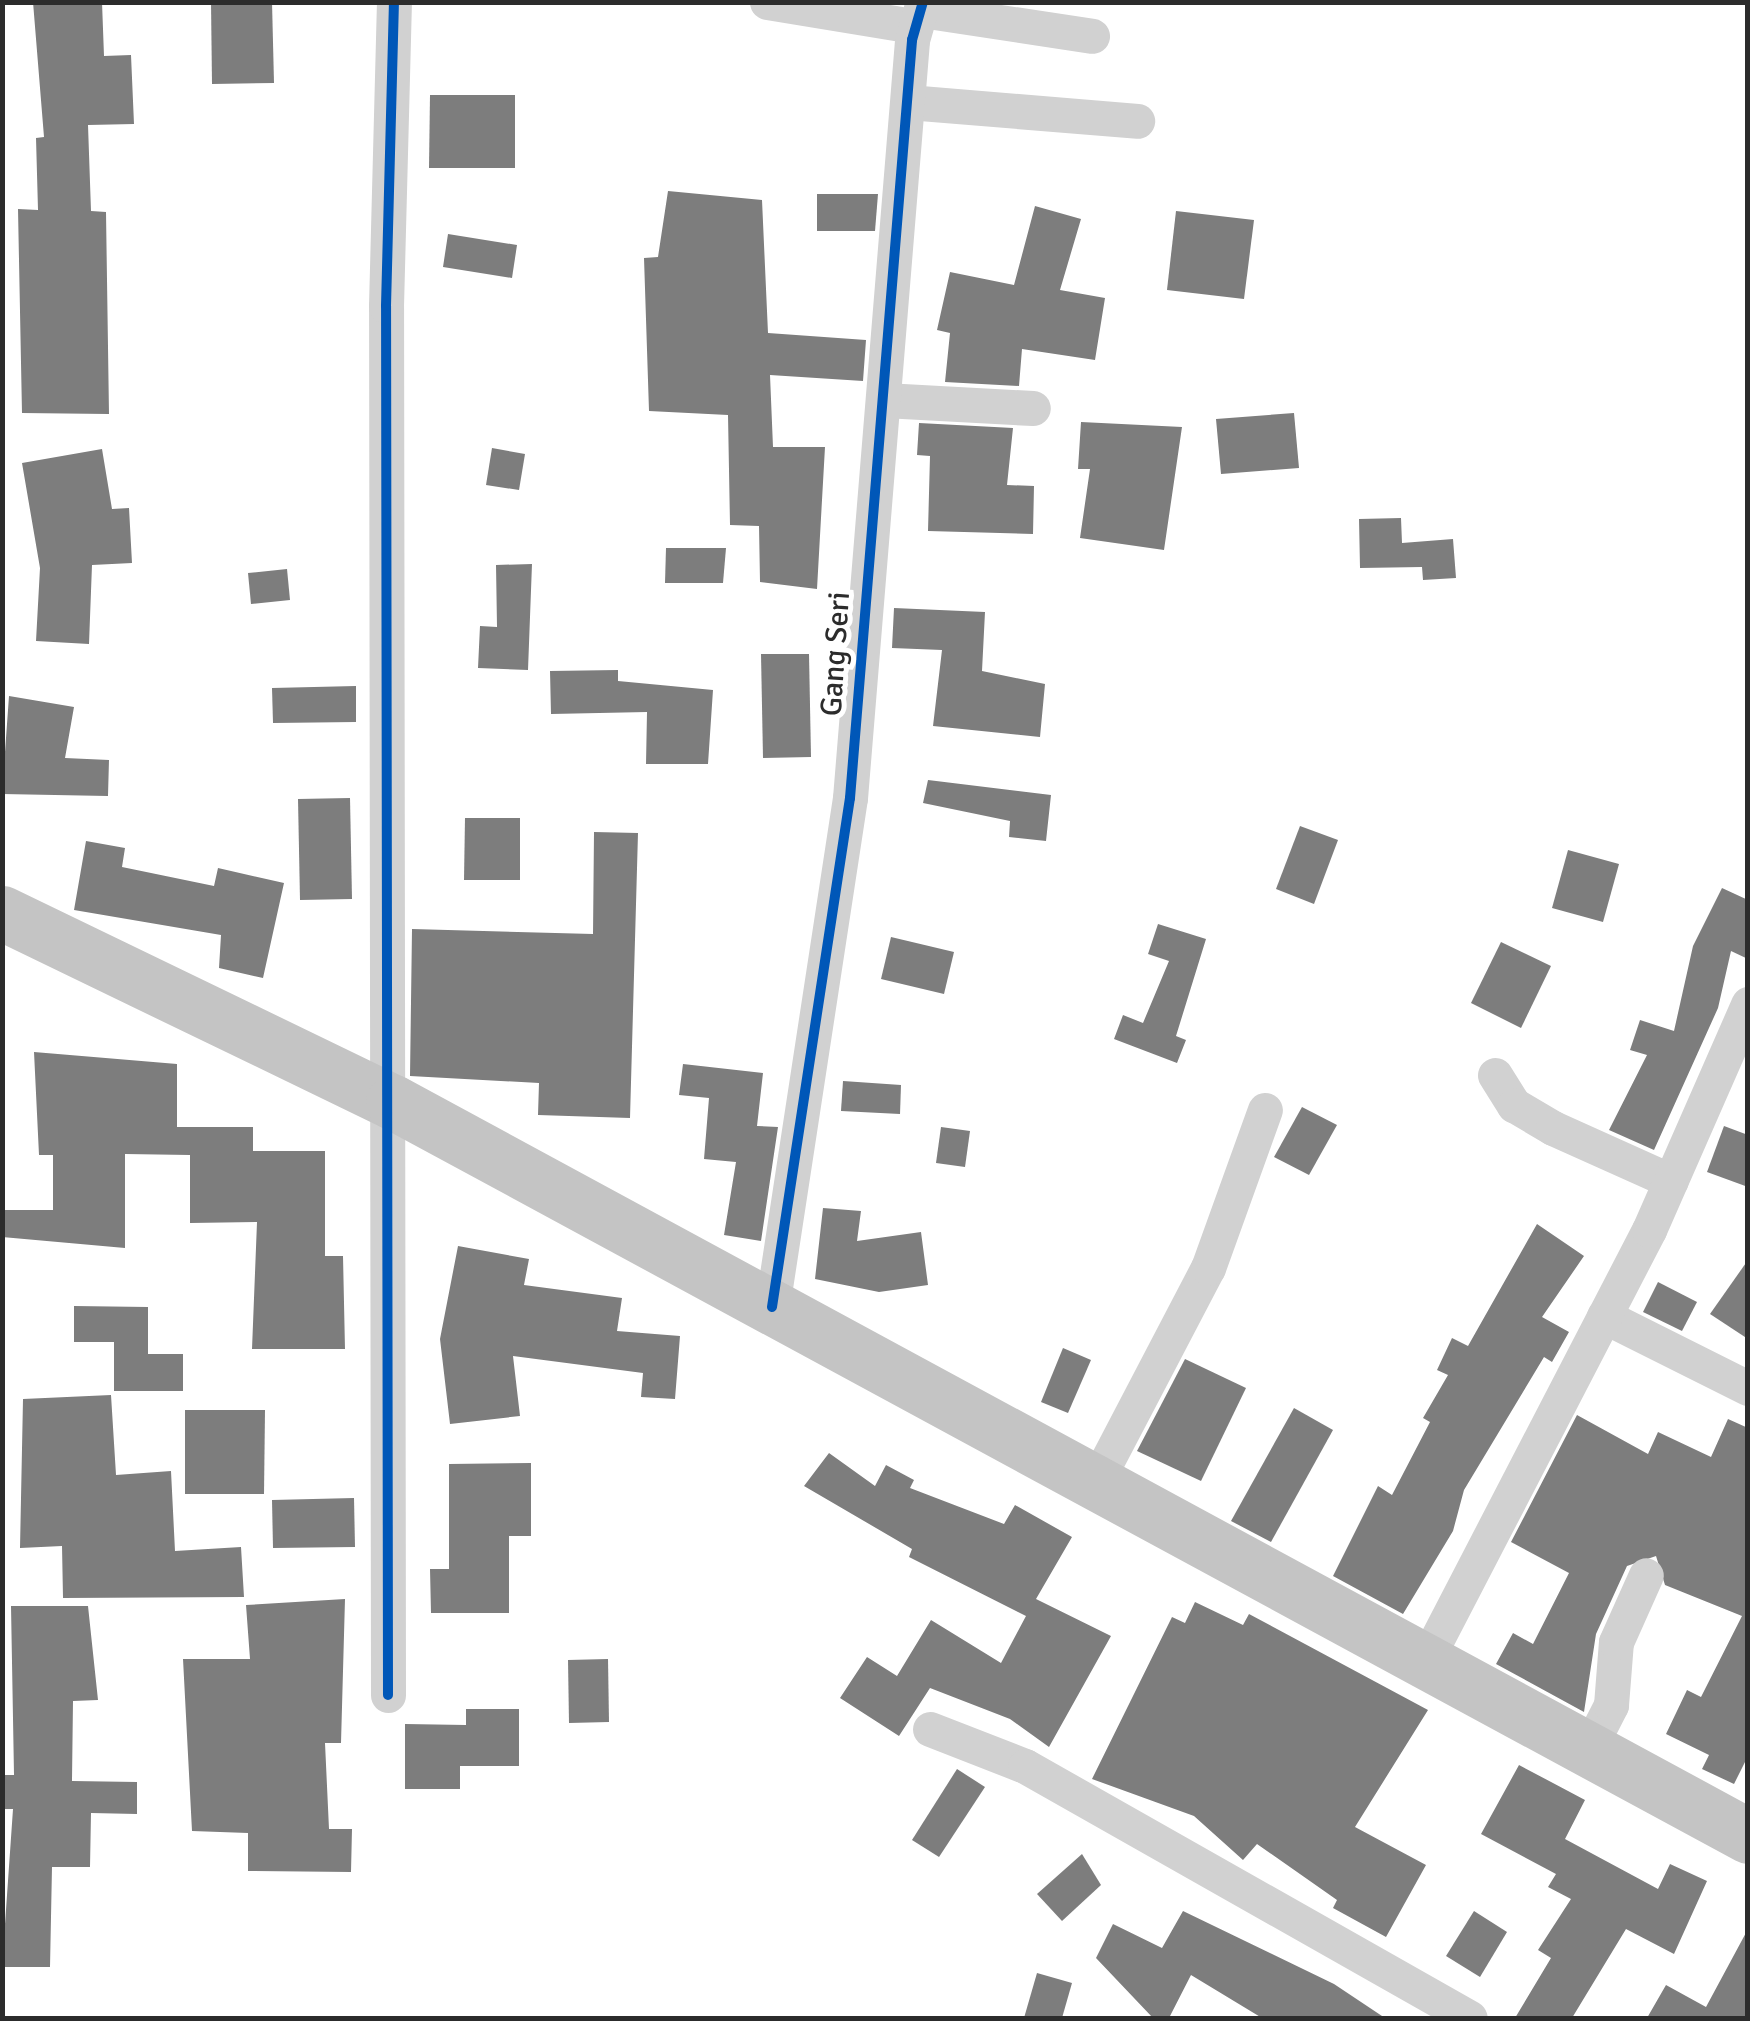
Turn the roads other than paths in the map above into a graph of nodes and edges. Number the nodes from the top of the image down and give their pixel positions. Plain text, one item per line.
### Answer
1 (394, 2) edge
2 (766, 2) edge
3 (919, 13) edge
4 (1092, 36) dead end
5 (908, 102) junction
6 (1137, 121) dead end
7 (884, 400) junction
8 (1033, 408) dead end
9 (2, 913) edge
10 (1748, 1004) edge
11 (1495, 1075) dead end
12 (393, 1102) junction
13 (1265, 1110) dead end
14 (1671, 1181) junction
15 (772, 1307) junction
16 (1604, 1316) junction
17 (1748, 1388) edge
18 (1098, 1478) junction
19 (1646, 1575) dead end
20 (1424, 1662) junction
21 (388, 1695) dead end
22 (930, 1728) dead end
23 (1587, 1752) junction
24 (1748, 1836) edge
25 (1470, 2018) edge

1 - 12 street
2 - 3 street
3 - 4 street
3 - 5 street, Gang Seri
5 - 6 street
5 - 7 street, Gang Seri
7 - 8 street
7 - 15 street, Gang Seri
9 - 12 main road
10 - 14 street
11 - 14 street
12 - 15 main road
12 - 21 street
13 - 18 street
14 - 16 street
15 - 18 main road
16 - 17 street
16 - 20 street
18 - 20 main road
19 - 23 street
20 - 23 main road
22 - 25 street
23 - 24 main road

